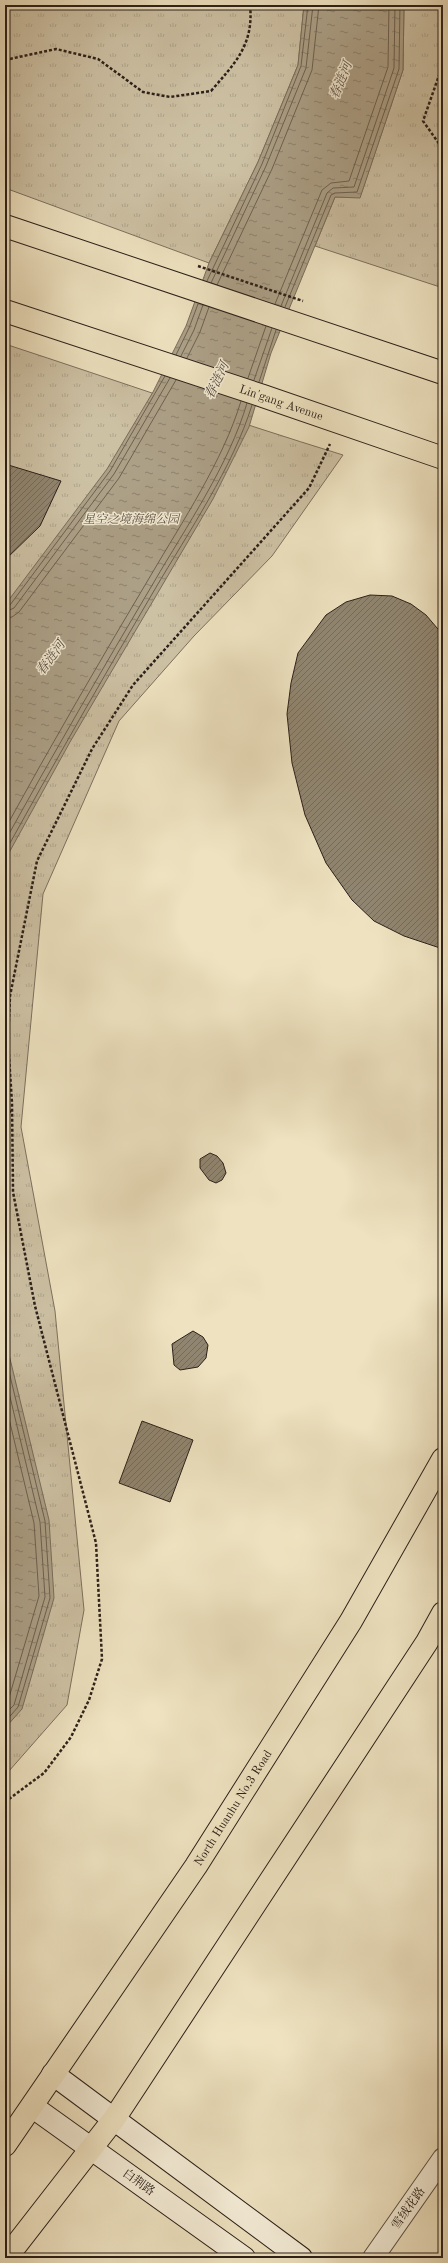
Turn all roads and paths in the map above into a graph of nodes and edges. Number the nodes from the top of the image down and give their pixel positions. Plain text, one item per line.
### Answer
1 (250, 5) edge
2 (5, 60) edge
3 (443, 64) edge
4 (443, 146) edge
5 (5, 226) edge
6 (198, 266) dead end
7 (303, 301) dead end
8 (5, 311) edge
9 (443, 373) edge
10 (330, 444) dead end
11 (443, 458) edge
12 (6, 1041) edge
13 (5, 1101) edge
14 (12, 1116) junction
15 (443, 1459) edge
16 (443, 1613) edge
17 (5, 1802) edge
18 (53, 2074) junction
19 (33, 2107) junction
20 (114, 2119) junction
21 (5, 2145) edge
22 (90, 2148) junction
23 (443, 2158) edge
24 (6, 2258) edge
25 (244, 2258) edge
26 (301, 2258) edge
27 (373, 2258) edge

1 - 2 path
3 - 4 path
5 - 9 main road
6 - 7 path
8 - 11 main road, Lin'gang Avenue
10 - 12 path
12 - 14 path
13 - 14 path
14 - 17 path
15 - 18 main road, North Huanhu No.3 Road
16 - 20 main road
18 - 19 main road, North Huanhu No.3 Road
18 - 20 main road
19 - 21 main road, North Huanhu No.3 Road
19 - 22 main road, 白荆路
20 - 22 main road
20 - 26 main road
22 - 24 main road
22 - 25 main road, 白荆路
23 - 27 street, 雪绒花路

